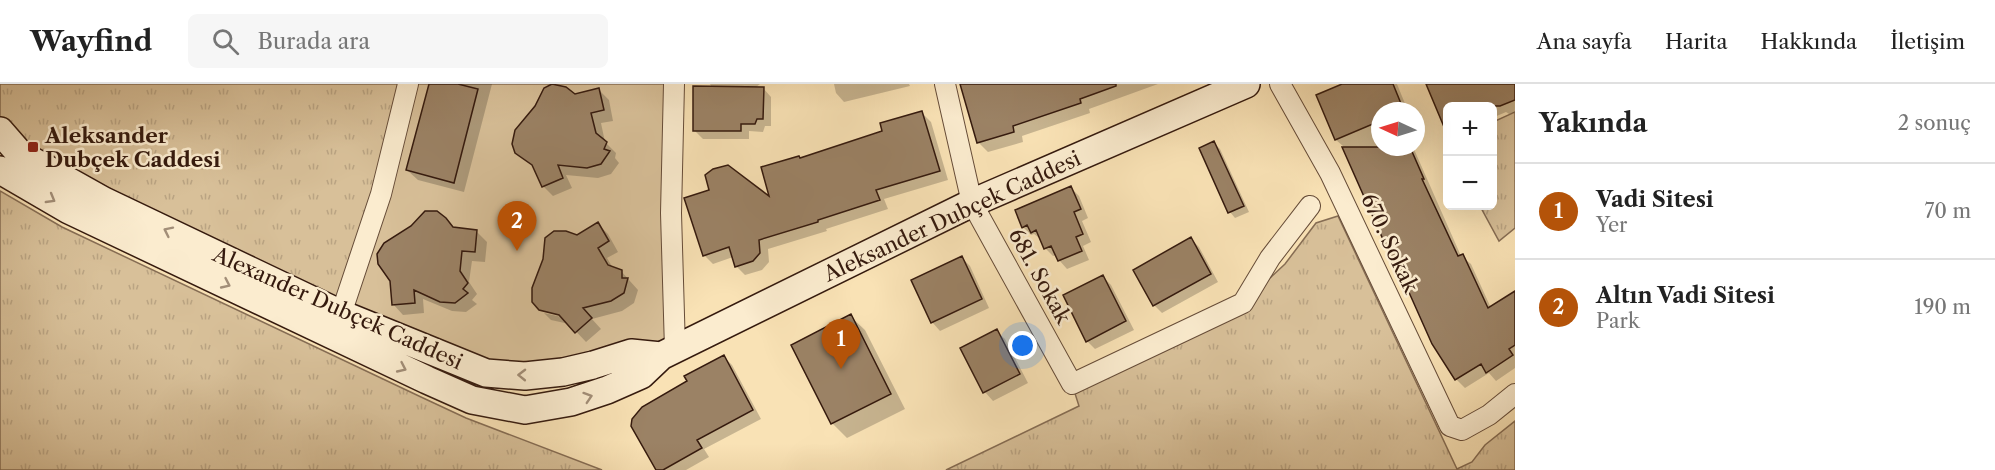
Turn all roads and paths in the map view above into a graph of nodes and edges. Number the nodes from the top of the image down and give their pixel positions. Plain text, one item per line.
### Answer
1 (408, 84) edge
2 (674, 84) edge
3 (945, 84) edge
4 (1246, 84) edge
5 (1280, 84) edge
6 (0, 131) edge
7 (0, 170) edge
8 (972, 203) junction
9 (1310, 206) dead end
10 (341, 314) junction
11 (668, 352) junction
12 (1515, 394) edge

1 - 10 street
2 - 11 street
3 - 8 street, 681. Sokak
4 - 8 main road, Aleksander Dubçek Caddesi
5 - 12 street, 670. Sokak
10 -> 6 main road, Alexander Dubçek Caddesi
7 -> 11 main road, Alexander Dubçek Caddesi
8 - 9 street, 681. Sokak
8 - 11 main road, Aleksander Dubçek Caddesi
11 -> 10 main road, Alexander Dubçek Caddesi

